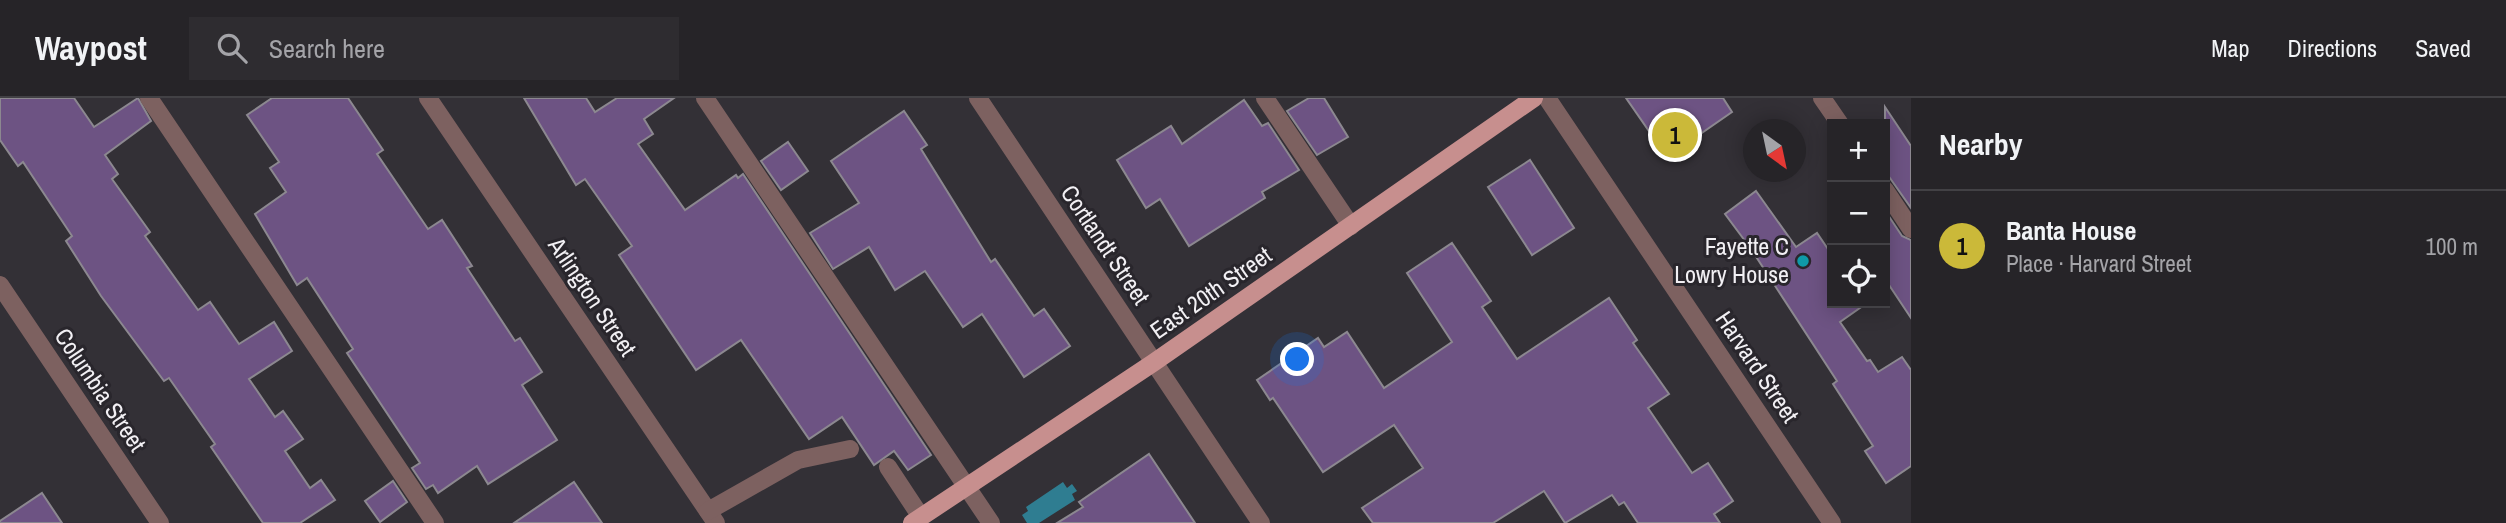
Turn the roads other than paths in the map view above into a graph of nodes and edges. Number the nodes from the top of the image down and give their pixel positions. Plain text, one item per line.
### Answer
1 (149, 98) edge
2 (428, 98) edge
3 (705, 98) edge
4 (978, 98) edge
5 (1265, 98) edge
6 (1534, 98) edge
7 (1547, 98) edge
8 (1822, 98) edge
9 (1837, 119) edge
10 (1890, 198) edge
11 (1350, 226) junction
12 (1911, 229) edge
13 (0, 285) edge
14 (1153, 363) junction
15 (850, 450) dead end
16 (888, 467) dead end
17 (966, 487) junction
18 (712, 517) edge
19 (916, 520) edge
20 (160, 523) edge
21 (435, 523) edge
22 (990, 523) edge
23 (1261, 523) edge
24 (1832, 523) edge

1 - 21 street
2 - 18 street, Arlington Street
3 - 17 street
4 - 14 street, Cortlandt Street
5 - 11 street
6 - 11 main road, East 20th Street
7 - 24 street, Harvard Street
8 - 9 street
10 - 12 street
11 - 14 main road, East 20th Street
13 - 20 street, Columbia Street
14 - 17 main road, East 20th Street
14 - 23 street, Cortlandt Street
15 - 18 street
16 - 19 street
17 - 19 main road, East 20th Street
17 - 22 street

